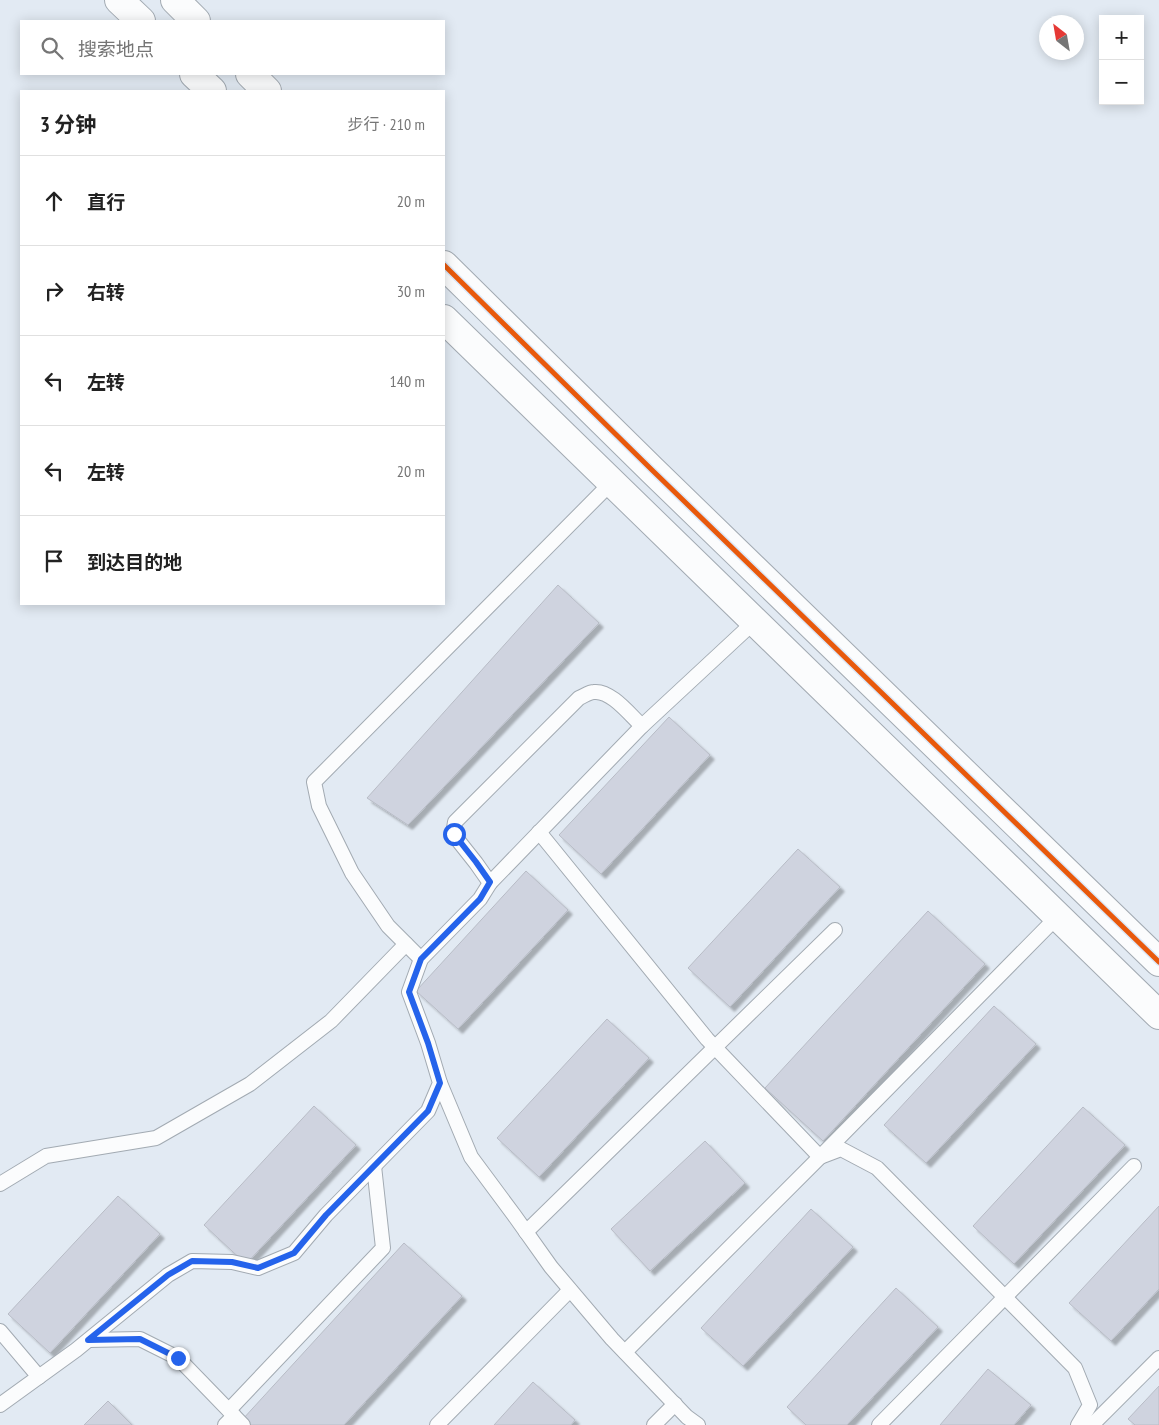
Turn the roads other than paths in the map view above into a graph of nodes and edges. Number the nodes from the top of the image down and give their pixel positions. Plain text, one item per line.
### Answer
1 (119, 0) edge
2 (175, 0) edge
3 (140, 20) edge
4 (195, 20) edge
5 (195, 75) edge
6 (251, 75) edge
7 (211, 90) edge
8 (267, 90) edge
9 (445, 266) edge
10 (445, 320) edge
11 (612, 482) junction
12 (754, 622) junction
13 (642, 726) junction
14 (539, 832) junction
15 (490, 882) junction
16 (1057, 917) junction
17 (835, 930) dead end
18 (406, 944) junction
19 (421, 959) junction
20 (1159, 962) edge
21 (1159, 1015) edge
22 (715, 1047) junction
23 (440, 1083) junction
24 (820, 1157) junction
25 (374, 1166) junction
26 (1134, 1166) dead end
27 (0, 1184) edge
28 (526, 1232) junction
29 (570, 1290) junction
30 (1005, 1297) junction
31 (0, 1331) edge
32 (88, 1340) junction
33 (625, 1352) junction
34 (1159, 1358) edge
35 (39, 1377) junction
36 (675, 1404) junction
37 (0, 1405) edge
38 (233, 1419) edge
39 (437, 1425) edge
40 (654, 1425) edge
41 (698, 1425) edge
42 (880, 1425) edge
43 (1078, 1425) edge
44 (1092, 1425) edge

1 - 3 street
2 - 4 street
5 - 7 street
6 - 8 street
9 - 20 street
10 - 11 street
11 - 12 street
11 - 18 lane
12 - 13 lane
12 - 16 street
13 - 14 lane
13 - 15 lane
14 - 15 lane
14 - 22 lane
15 - 19 lane
16 - 21 street
16 - 24 lane
17 - 22 lane
18 - 19 lane
18 - 27 lane
19 - 23 lane
22 - 24 lane
22 - 28 lane
23 - 25 lane
23 - 28 lane
24 - 30 lane
24 - 33 lane
25 - 32 lane
25 - 38 lane
26 - 30 lane
28 - 29 lane
29 - 33 lane
29 - 39 lane
30 - 42 lane
30 - 43 lane
31 - 35 lane
32 - 35 lane
32 - 38 lane
33 - 36 lane
34 - 44 lane
35 - 37 lane
36 - 40 lane
36 - 41 lane

